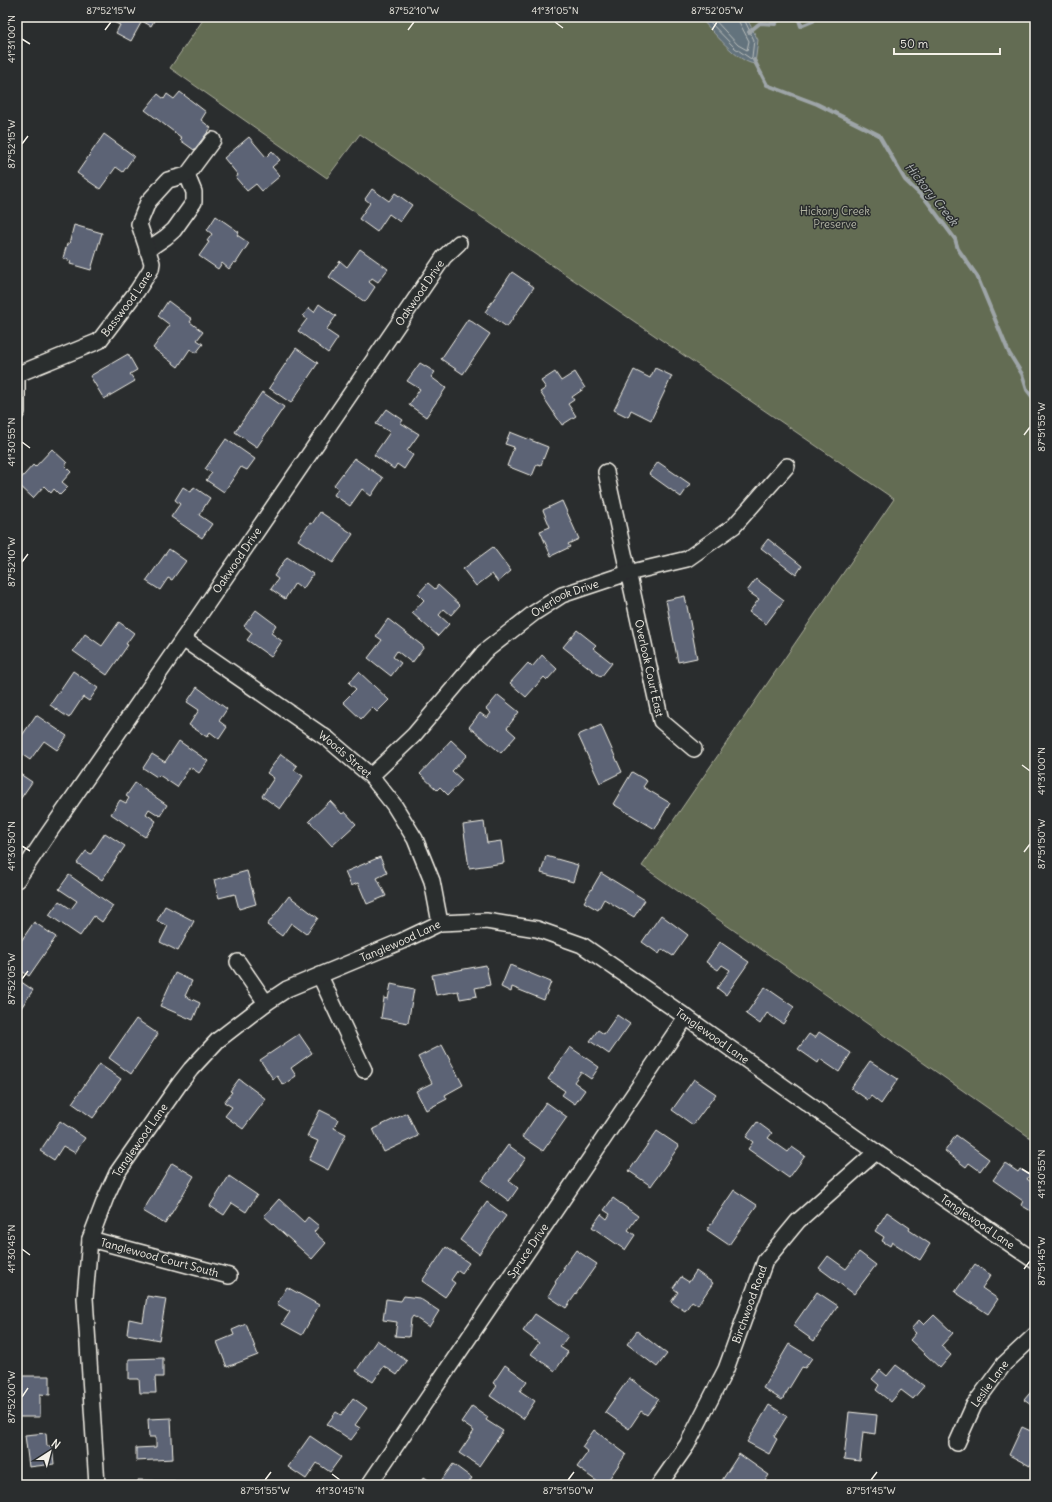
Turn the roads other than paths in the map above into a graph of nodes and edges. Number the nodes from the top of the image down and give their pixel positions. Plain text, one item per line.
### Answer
1 (213, 140) dead end
2 (187, 175) junction
3 (459, 243) dead end
4 (147, 250) junction
5 (17, 373) edge
6 (17, 412) edge
7 (787, 466) dead end
8 (606, 472) dead end
9 (628, 573) junction
10 (182, 639) junction
11 (694, 749) dead end
12 (371, 776) junction
13 (17, 880) edge
14 (440, 923) junction
15 (238, 962) dead end
16 (320, 976) junction
17 (266, 1003) junction
18 (686, 1017) junction
19 (364, 1070) dead end
20 (876, 1152) junction
21 (90, 1239) junction
22 (1035, 1261) edge
23 (229, 1276) dead end
24 (1035, 1335) edge
25 (957, 1443) dead end
26 (98, 1485) edge
27 (369, 1485) edge
28 (659, 1485) edge

1 - 2 street
2 - 4 street
2 - 4 street, Basswood Lane
3 - 10 street, Oakwood Drive
4 - 5 street, Basswood Lane
5 - 6 street
7 - 9 street, Overlook Drive
8 - 9 street, Overlook Court East
9 - 11 street, Overlook Court East
9 - 12 street, Overlook Drive
10 - 12 street, Woods Street
10 - 13 street, Oakwood Drive
12 - 14 street, Woods Street
14 - 16 street, Tanglewood Lane
14 - 18 street, Tanglewood Lane
15 - 17 street
16 - 17 street, Tanglewood Lane
16 - 19 street
17 - 21 street, Tanglewood Lane
18 - 20 street, Tanglewood Lane
18 - 27 street, Spruce Drive
20 - 22 street, Tanglewood Lane
20 - 28 street, Birchwood Road
21 - 23 street, Tanglewood Court South
21 - 26 street, Tanglewood Lane
24 - 25 street, Leslie Lane

